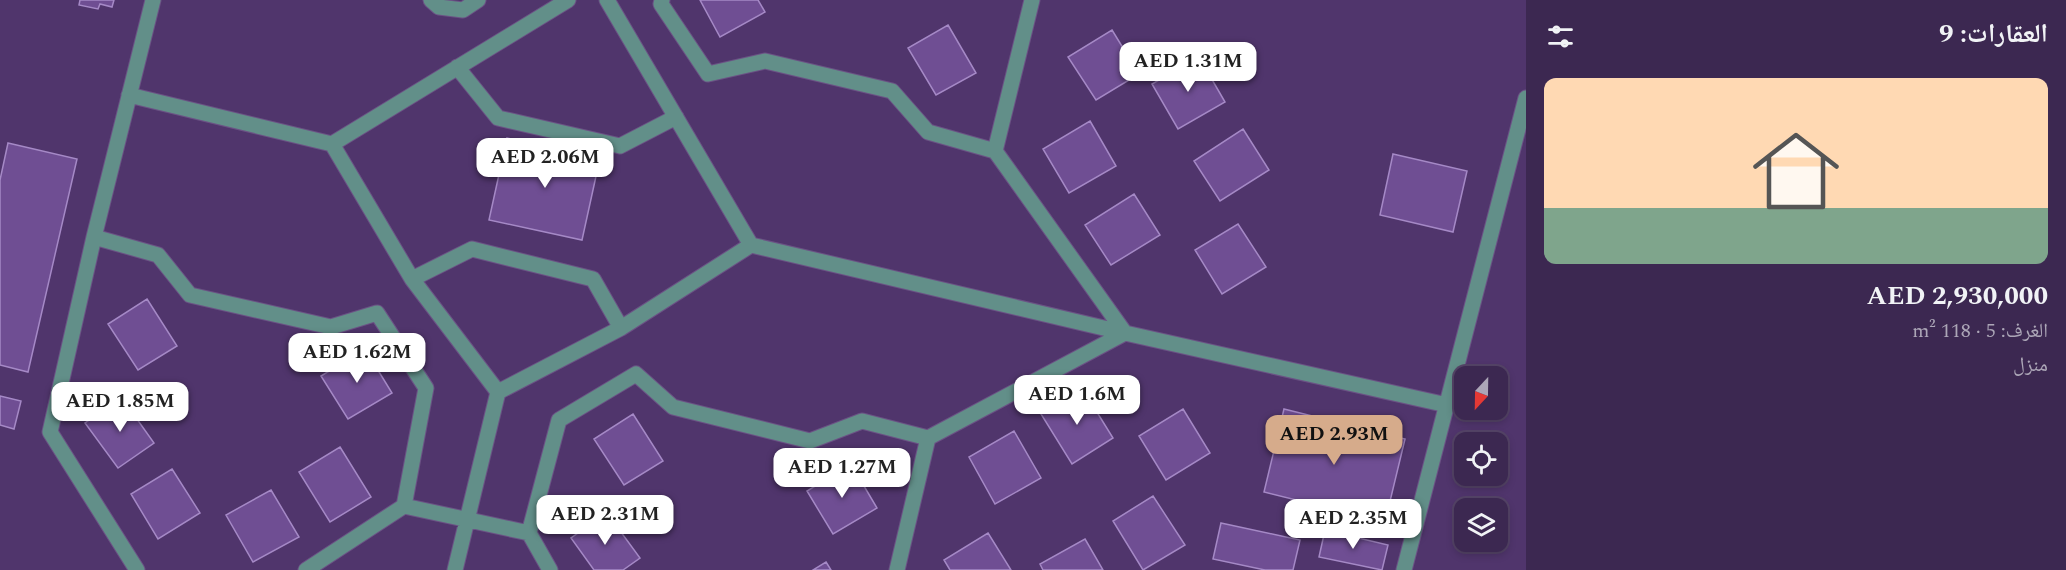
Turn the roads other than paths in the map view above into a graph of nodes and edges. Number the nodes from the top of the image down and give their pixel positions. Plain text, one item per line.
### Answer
1 (153, 0) edge
2 (431, 0) edge
3 (478, 0) edge
4 (568, 0) edge
5 (607, 0) edge
6 (662, 0) edge
7 (1032, 0) edge
8 (458, 68) junction
9 (129, 95) junction
10 (1526, 98) edge
11 (676, 117) junction
12 (332, 144) junction
13 (995, 150) junction
14 (94, 237) junction
15 (750, 244) junction
16 (411, 279) junction
17 (621, 328) junction
18 (1125, 333) junction
19 (498, 392) junction
20 (1447, 405) junction
21 (928, 438) junction
22 (404, 506) junction
23 (468, 519) junction
24 (529, 533) junction
25 (137, 570) edge
26 (306, 570) edge
27 (455, 570) edge
28 (550, 570) edge
29 (897, 570) edge
30 (1404, 570) edge

1 - 9 street
2 - 3 street
4 - 8 street
5 - 11 street
6 - 13 street
7 - 13 street
8 - 11 street
8 - 12 street
9 - 12 street
9 - 14 street
10 - 20 street
11 - 15 street
12 - 16 street
13 - 18 street
14 - 22 street
14 - 25 street
15 - 17 street
15 - 18 street
16 - 17 street
16 - 19 street
17 - 19 street
18 - 20 street
18 - 21 street
19 - 23 street
20 - 30 street
21 - 24 street
21 - 29 street
22 - 23 street
22 - 26 street
23 - 24 street
23 - 27 street
24 - 28 street

